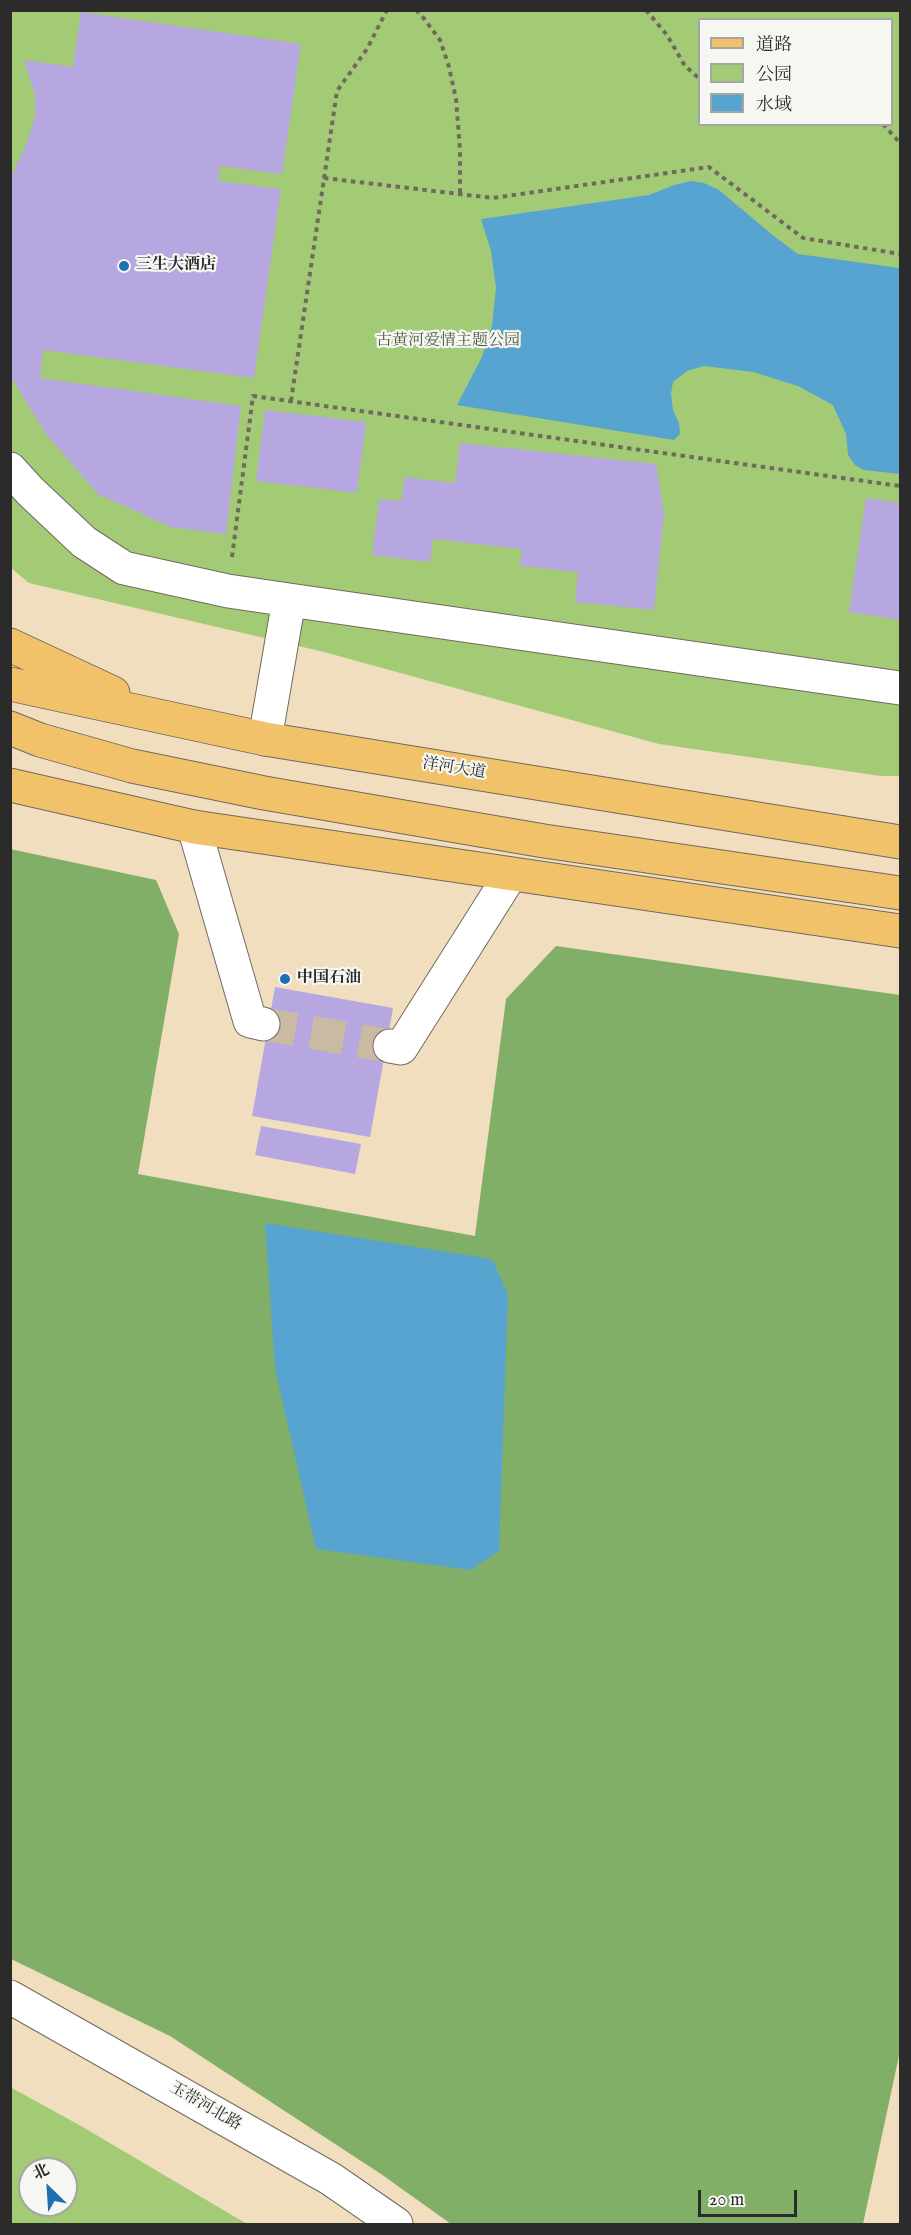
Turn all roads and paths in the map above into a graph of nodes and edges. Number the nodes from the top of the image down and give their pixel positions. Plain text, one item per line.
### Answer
1 (387, 10) edge
2 (416, 10) edge
3 (646, 10) edge
4 (698, 78) edge
5 (885, 126) edge
6 (900, 142) edge
7 (324, 178) junction
8 (460, 194) junction
9 (900, 254) edge
10 (291, 401) junction
11 (10, 469) edge
12 (900, 486) edge
13 (228, 591) junction
14 (289, 600) junction
15 (10, 645) edge
16 (10, 684) edge
17 (900, 688) edge
18 (166, 718) junction
19 (10, 728) edge
20 (265, 739) junction
21 (10, 785) edge
22 (194, 827) junction
23 (900, 842) edge
24 (511, 874) junction
25 (900, 893) edge
26 (900, 931) edge
27 (263, 1024) tunnel mouth
28 (390, 1046) tunnel mouth
29 (10, 1997) edge
30 (396, 2224) edge

1 - 7 path
2 - 8 path
3 - 4 path
5 - 6 path
7 - 8 path
7 - 10 path
8 - 9 path
10 - 12 path
10 - 13 path
11 - 13 street
13 - 14 street
14 - 17 street
14 - 20 street
15 - 18 main road
16 - 18 main road, 洋河大道
18 - 20 main road, 洋河大道
19 - 25 main road
20 - 23 main road, 洋河大道
21 - 22 main road
22 - 24 main road
22 - 27 street
24 - 26 main road
24 - 28 street
29 - 30 street, 玉带河北路

